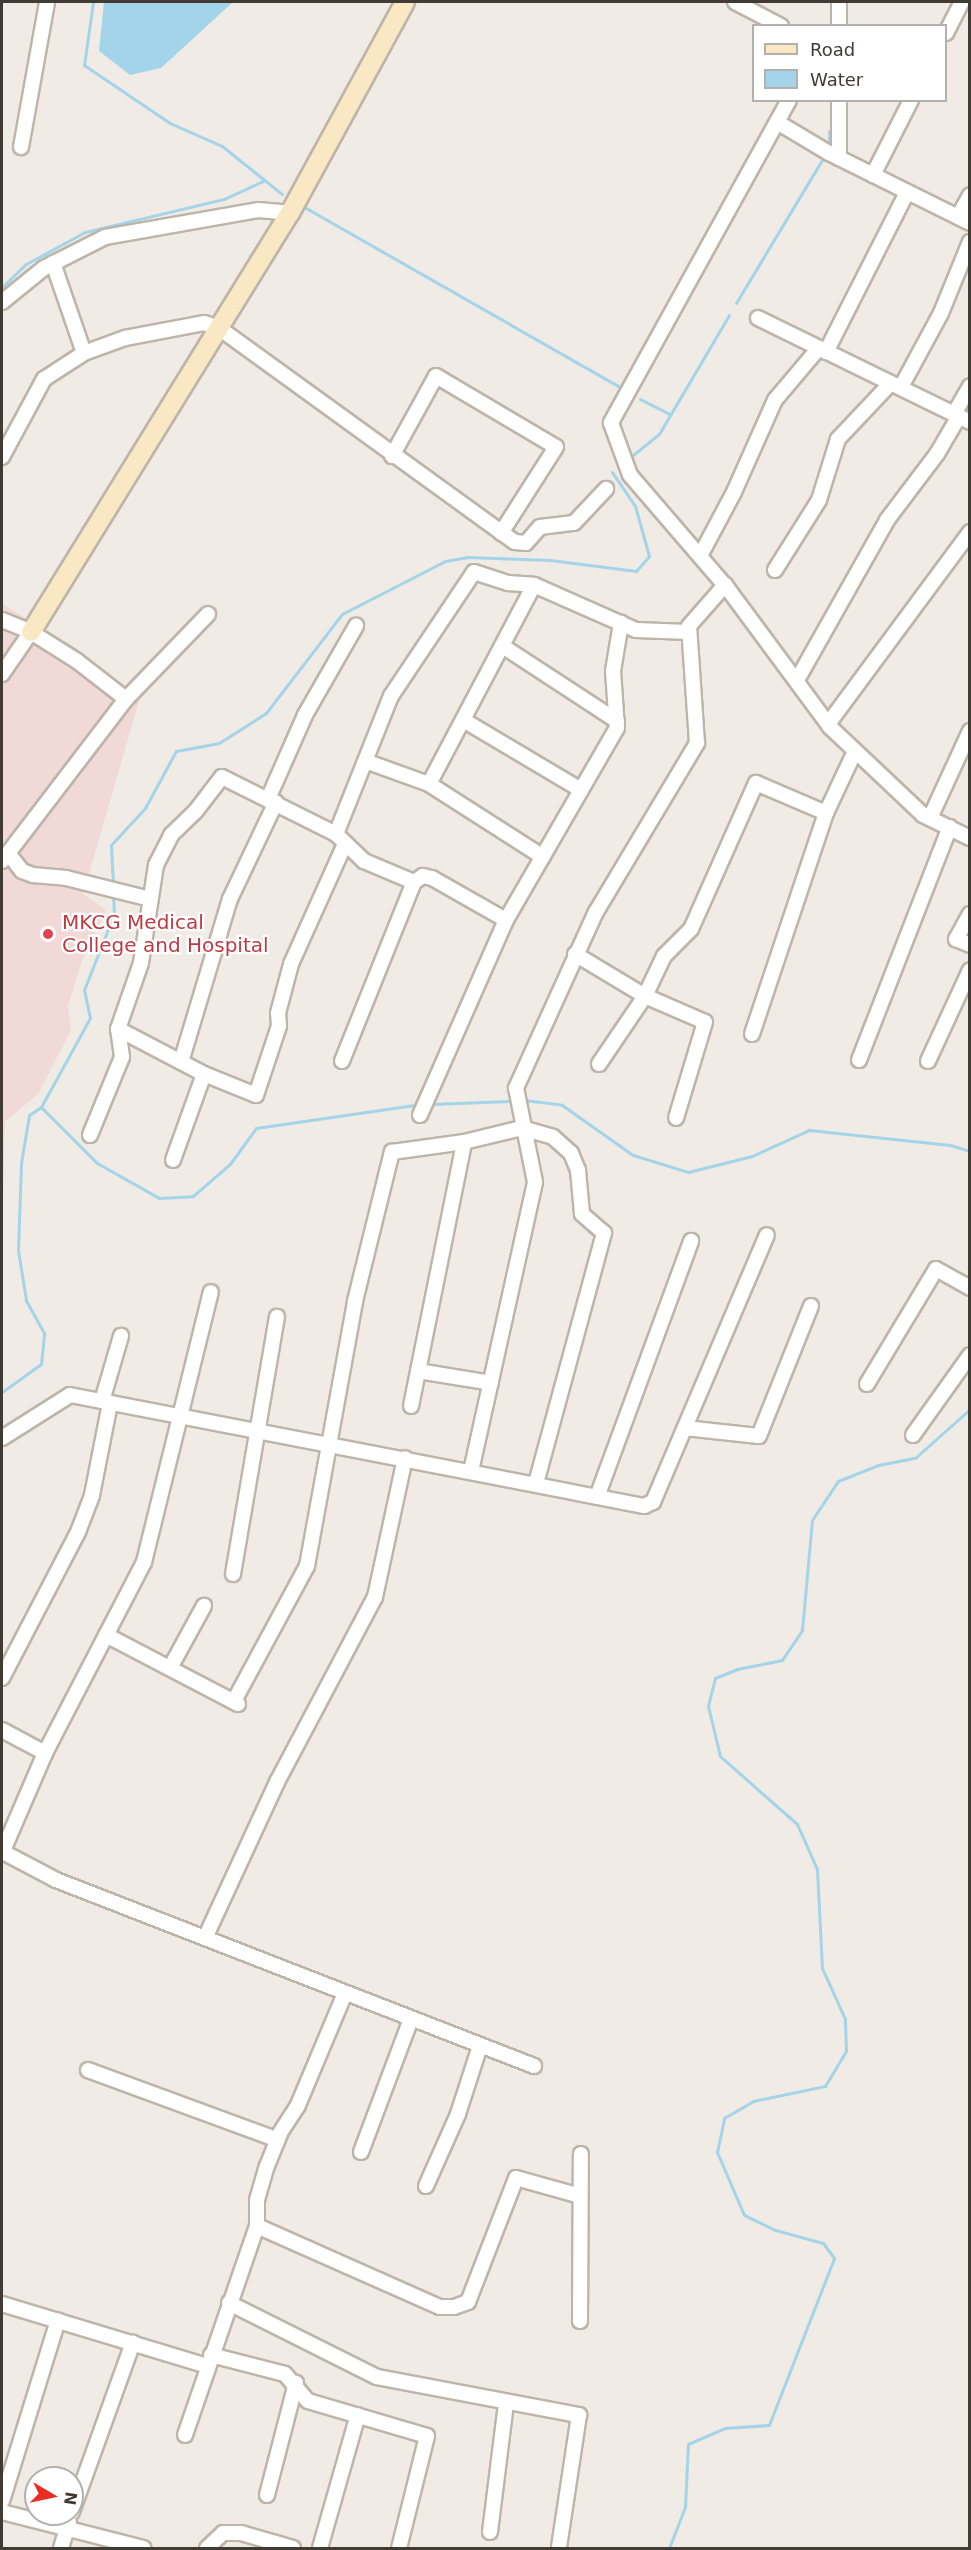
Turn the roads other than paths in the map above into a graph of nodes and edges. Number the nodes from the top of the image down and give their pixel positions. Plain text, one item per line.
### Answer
1 (47, 2) edge
2 (405, 2) edge
3 (735, 2) edge
4 (839, 2) edge
5 (961, 2) edge
6 (777, 24) edge
7 (839, 24) edge
8 (947, 29) edge
9 (788, 102) edge
10 (839, 102) edge
11 (910, 102) edge
12 (777, 122) junction
13 (21, 147) dead end
14 (839, 158) junction
15 (873, 175) junction
16 (907, 192) junction
17 (969, 195) edge
18 (290, 213) junction
19 (964, 220) edge
20 (969, 242) edge
21 (53, 263) junction
22 (2, 302) edge
23 (758, 318) dead end
24 (219, 328) junction
25 (823, 350) junction
26 (84, 353) junction
27 (896, 385) junction
28 (969, 386) edge
29 (961, 417) edge
30 (392, 456) junction
31 (2, 457) edge
32 (606, 489) dead end
33 (969, 532) edge
34 (501, 533) junction
35 (700, 556) junction
36 (775, 570) dead end
37 (534, 585) junction
38 (724, 585) junction
39 (208, 614) dead end
40 (2, 620) edge
41 (621, 624) junction
42 (356, 626) dead end
43 (31, 632) junction
44 (689, 632) junction
45 (504, 646) junction
46 (2, 674) edge
47 (797, 680) junction
48 (126, 699) junction
49 (465, 721) junction
50 (616, 721) junction
51 (828, 724) junction
52 (969, 731) edge
53 (855, 751) junction
54 (365, 762) junction
55 (429, 784) junction
56 (581, 790) junction
57 (272, 800) junction
58 (826, 813) junction
59 (930, 818) junction
60 (950, 827) junction
61 (969, 838) edge
62 (341, 839) junction
63 (5, 857) edge
64 (543, 857) junction
65 (414, 882) junction
66 (150, 899) junction
67 (969, 914) edge
68 (506, 920) junction
69 (969, 945) edge
70 (575, 954) junction
71 (969, 970) edge
72 (645, 996) junction
73 (118, 1029) junction
74 (752, 1034) dead end
75 (859, 1060) dead end
76 (342, 1061) dead end
77 (928, 1061) dead end
78 (181, 1062) junction
79 (599, 1064) dead end
80 (204, 1074) junction
81 (420, 1115) dead end
82 (676, 1118) dead end
83 (521, 1123) junction
84 (90, 1135) dead end
85 (464, 1142) junction
86 (173, 1160) dead end
87 (767, 1235) dead end
88 (691, 1241) dead end
89 (969, 1285) edge
90 (211, 1292) dead end
91 (811, 1306) dead end
92 (277, 1317) dead end
93 (121, 1336) dead end
94 (969, 1355) edge
95 (418, 1371) junction
96 (491, 1383) junction
97 (867, 1384) dead end
98 (106, 1402) junction
99 (411, 1406) dead end
100 (181, 1416) junction
101 (685, 1428) junction
102 (256, 1430) junction
103 (913, 1435) dead end
104 (2, 1438) edge
105 (328, 1443) junction
106 (405, 1458) junction
107 (471, 1471) junction
108 (536, 1484) junction
109 (597, 1497) junction
110 (233, 1574) dead end
111 (204, 1606) dead end
112 (106, 1635) junction
113 (170, 1668) junction
114 (2, 1678) edge
115 (2, 1730) edge
116 (45, 1753) junction
117 (2, 1852) edge
118 (205, 1938) junction
119 (345, 1993) junction
120 (411, 2019) junction
121 (480, 2046) junction
122 (534, 2066) dead end
123 (88, 2070) dead end
124 (278, 2140) junction
125 (361, 2152) dead end
126 (581, 2154) dead end
127 (426, 2186) dead end
128 (580, 2196) junction
129 (257, 2226) junction
130 (229, 2303) junction
131 (2, 2304) edge
132 (58, 2320) junction
133 (580, 2321) dead end
134 (133, 2343) junction
135 (210, 2361) junction
136 (296, 2383) junction
137 (506, 2403) junction
138 (358, 2415) junction
139 (185, 2435) dead end
140 (84, 2480) edge
141 (267, 2495) dead end
142 (2, 2501) edge
143 (2, 2512) edge
144 (68, 2526) edge
145 (67, 2529) junction
146 (490, 2532) dead end
147 (125, 2546) edge
148 (61, 2548) edge
149 (143, 2548) edge
150 (207, 2548) edge
151 (290, 2548) edge
152 (320, 2548) edge
153 (399, 2548) edge
154 (559, 2548) edge

1 - 13 street
2 - 18 street
3 - 6 street
4 - 7 street
5 - 8 street
9 - 12 street
10 - 14 street
11 - 15 street
12 - 14 street
12 - 35 street
14 - 15 street
15 - 16 street
16 - 19 street
16 - 25 street
17 - 19 street
18 - 21 street
18 - 24 street
20 - 27 street
21 - 22 street
21 - 26 street
23 - 25 street
24 - 26 street
24 - 30 street
24 - 43 street
25 - 27 street
25 - 35 street
26 - 31 street
27 - 29 street
27 - 36 street
28 - 29 street
29 - 47 street
30 - 34 street
30 - 34 street
32 - 34 street
33 - 51 street
35 - 38 street
37 - 41 street
37 - 45 street
37 - 54 street
38 - 44 street
38 - 47 street
39 - 48 street
40 - 43 street
41 - 44 street
41 - 50 street
42 - 57 street
43 - 46 street
43 - 48 street
44 - 70 street
45 - 49 street
45 - 50 street
47 - 51 street
48 - 63 street
49 - 55 street
49 - 56 street
50 - 56 street
51 - 53 street
52 - 59 street
53 - 58 street
53 - 59 street
54 - 55 street
54 - 62 street
55 - 64 street
56 - 64 street
57 - 62 street
57 - 66 street
57 - 78 street
58 - 72 street
58 - 74 street
59 - 60 street
60 - 61 street
60 - 75 street
62 - 65 street
62 - 80 street
63 - 66 street
64 - 68 street
65 - 68 street
65 - 76 street
66 - 73 street
67 - 69 street
68 - 81 street
70 - 72 street
70 - 83 street
71 - 77 street
72 - 79 street
72 - 82 street
73 - 78 street
73 - 84 street
78 - 80 street
80 - 86 street
83 - 85 street
83 - 96 street
83 - 108 street
85 - 95 street
85 - 105 street
87 - 101 street
88 - 109 street
89 - 97 street
90 - 100 street
91 - 101 street
92 - 102 street
93 - 98 street
94 - 103 street
95 - 96 street
95 - 99 street
96 - 107 street
98 - 100 street
98 - 104 street
98 - 114 street
100 - 102 street
100 - 112 street
101 - 109 street
102 - 105 street
102 - 110 street
105 - 106 street
105 - 113 street
106 - 107 street
106 - 118 street
107 - 108 street
108 - 109 street
111 - 113 street
112 - 113 street
112 - 116 street
115 - 116 street
116 - 117 street
117 - 118 street
118 - 119 street
119 - 120 street
119 - 124 street
120 - 121 street
120 - 125 street
121 - 122 street
121 - 127 street
123 - 124 street
124 - 129 street
126 - 128 street
128 - 129 street
128 - 133 street
129 - 130 street
130 - 135 street
130 - 137 street
131 - 132 street
132 - 134 street
132 - 142 street
134 - 135 street
134 - 140 street
135 - 136 street
135 - 139 street
136 - 138 street
136 - 141 street
137 - 146 street
137 - 154 street
138 - 152 street
138 - 153 street
143 - 145 street
144 - 145 street
145 - 147 street
145 - 148 street
147 - 149 street
150 - 151 street

